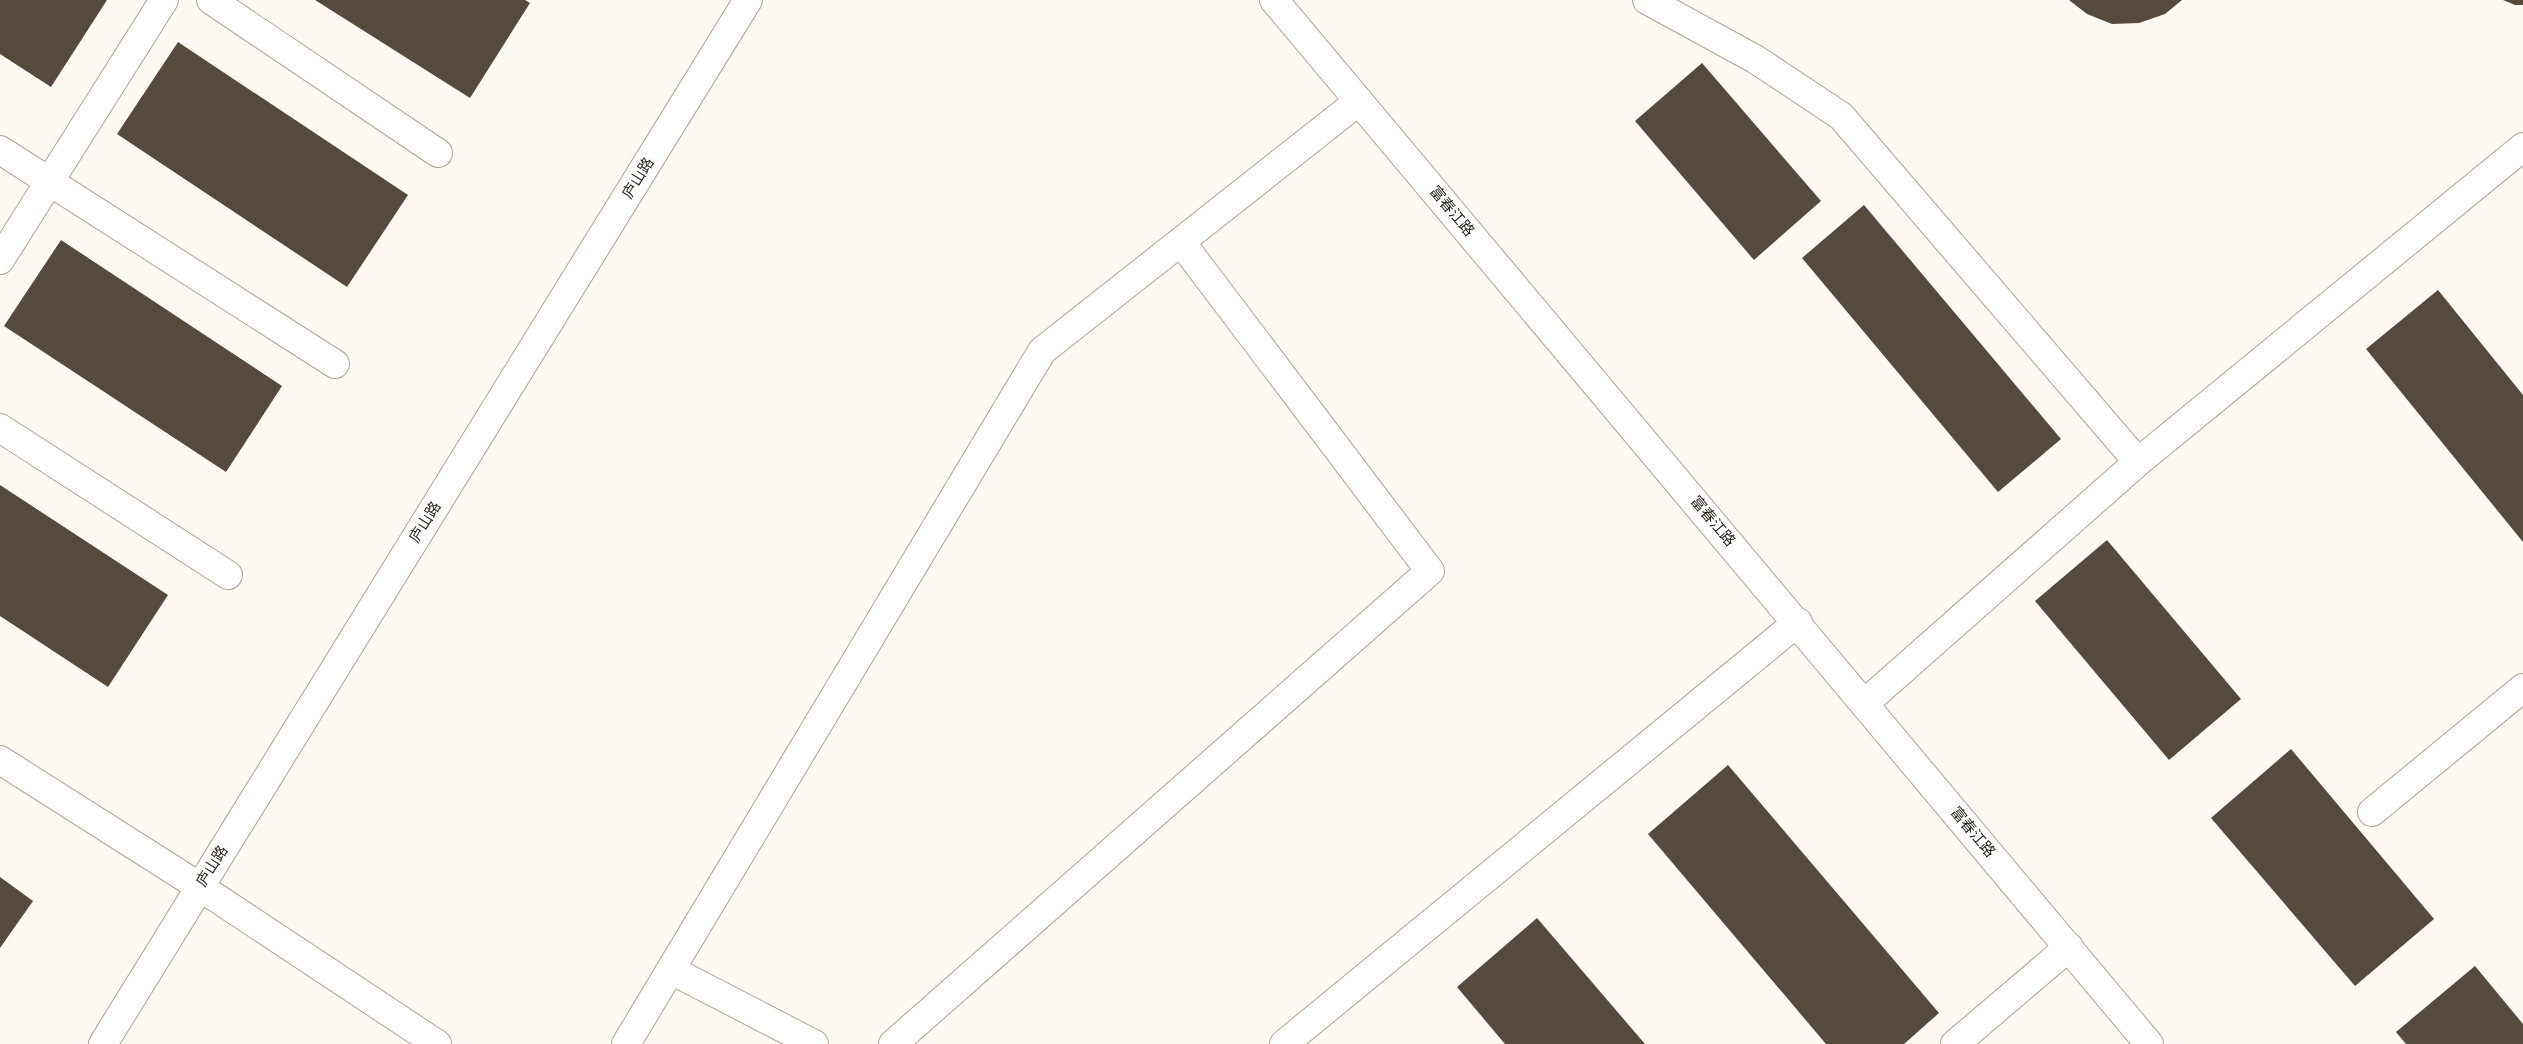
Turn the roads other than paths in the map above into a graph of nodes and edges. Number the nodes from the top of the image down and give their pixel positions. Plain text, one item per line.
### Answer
1 (164, 0) edge
2 (211, 0) edge
3 (748, 0) edge
4 (1274, 0) edge
5 (1647, 0) edge
6 (1359, 101) junction
7 (2523, 147) edge
8 (0, 150) edge
9 (438, 153) dead end
10 (49, 182) junction
11 (1181, 242) junction
12 (0, 260) edge
13 (335, 364) dead end
14 (0, 428) edge
15 (2138, 462) junction
16 (228, 575) dead end
17 (1798, 622) junction
18 (2523, 688) edge
19 (1865, 703) junction
20 (0, 760) edge
21 (2372, 812) dead end
22 (200, 887) junction
23 (2069, 947) junction
24 (670, 970) junction
25 (103, 1044) edge
26 (437, 1044) edge
27 (626, 1044) edge
28 (814, 1044) edge
29 (893, 1044) edge
30 (1284, 1044) edge
31 (1955, 1044) edge
32 (2149, 1044) edge

1 - 10 street
2 - 9 street
3 - 22 street, 庐山路
4 - 6 street, 富春江路
5 - 15 street
6 - 11 street
6 - 17 street, 富春江路
7 - 15 street
8 - 10 street
10 - 12 street
10 - 13 street
11 - 24 street
11 - 29 street
14 - 16 street
15 - 19 street
17 - 19 street, 富春江路
17 - 30 street
18 - 21 street
19 - 23 street, 富春江路
20 - 22 street
22 - 25 street, 庐山路
22 - 26 street
23 - 31 street
23 - 32 street, 富春江路
24 - 27 street
24 - 28 street

